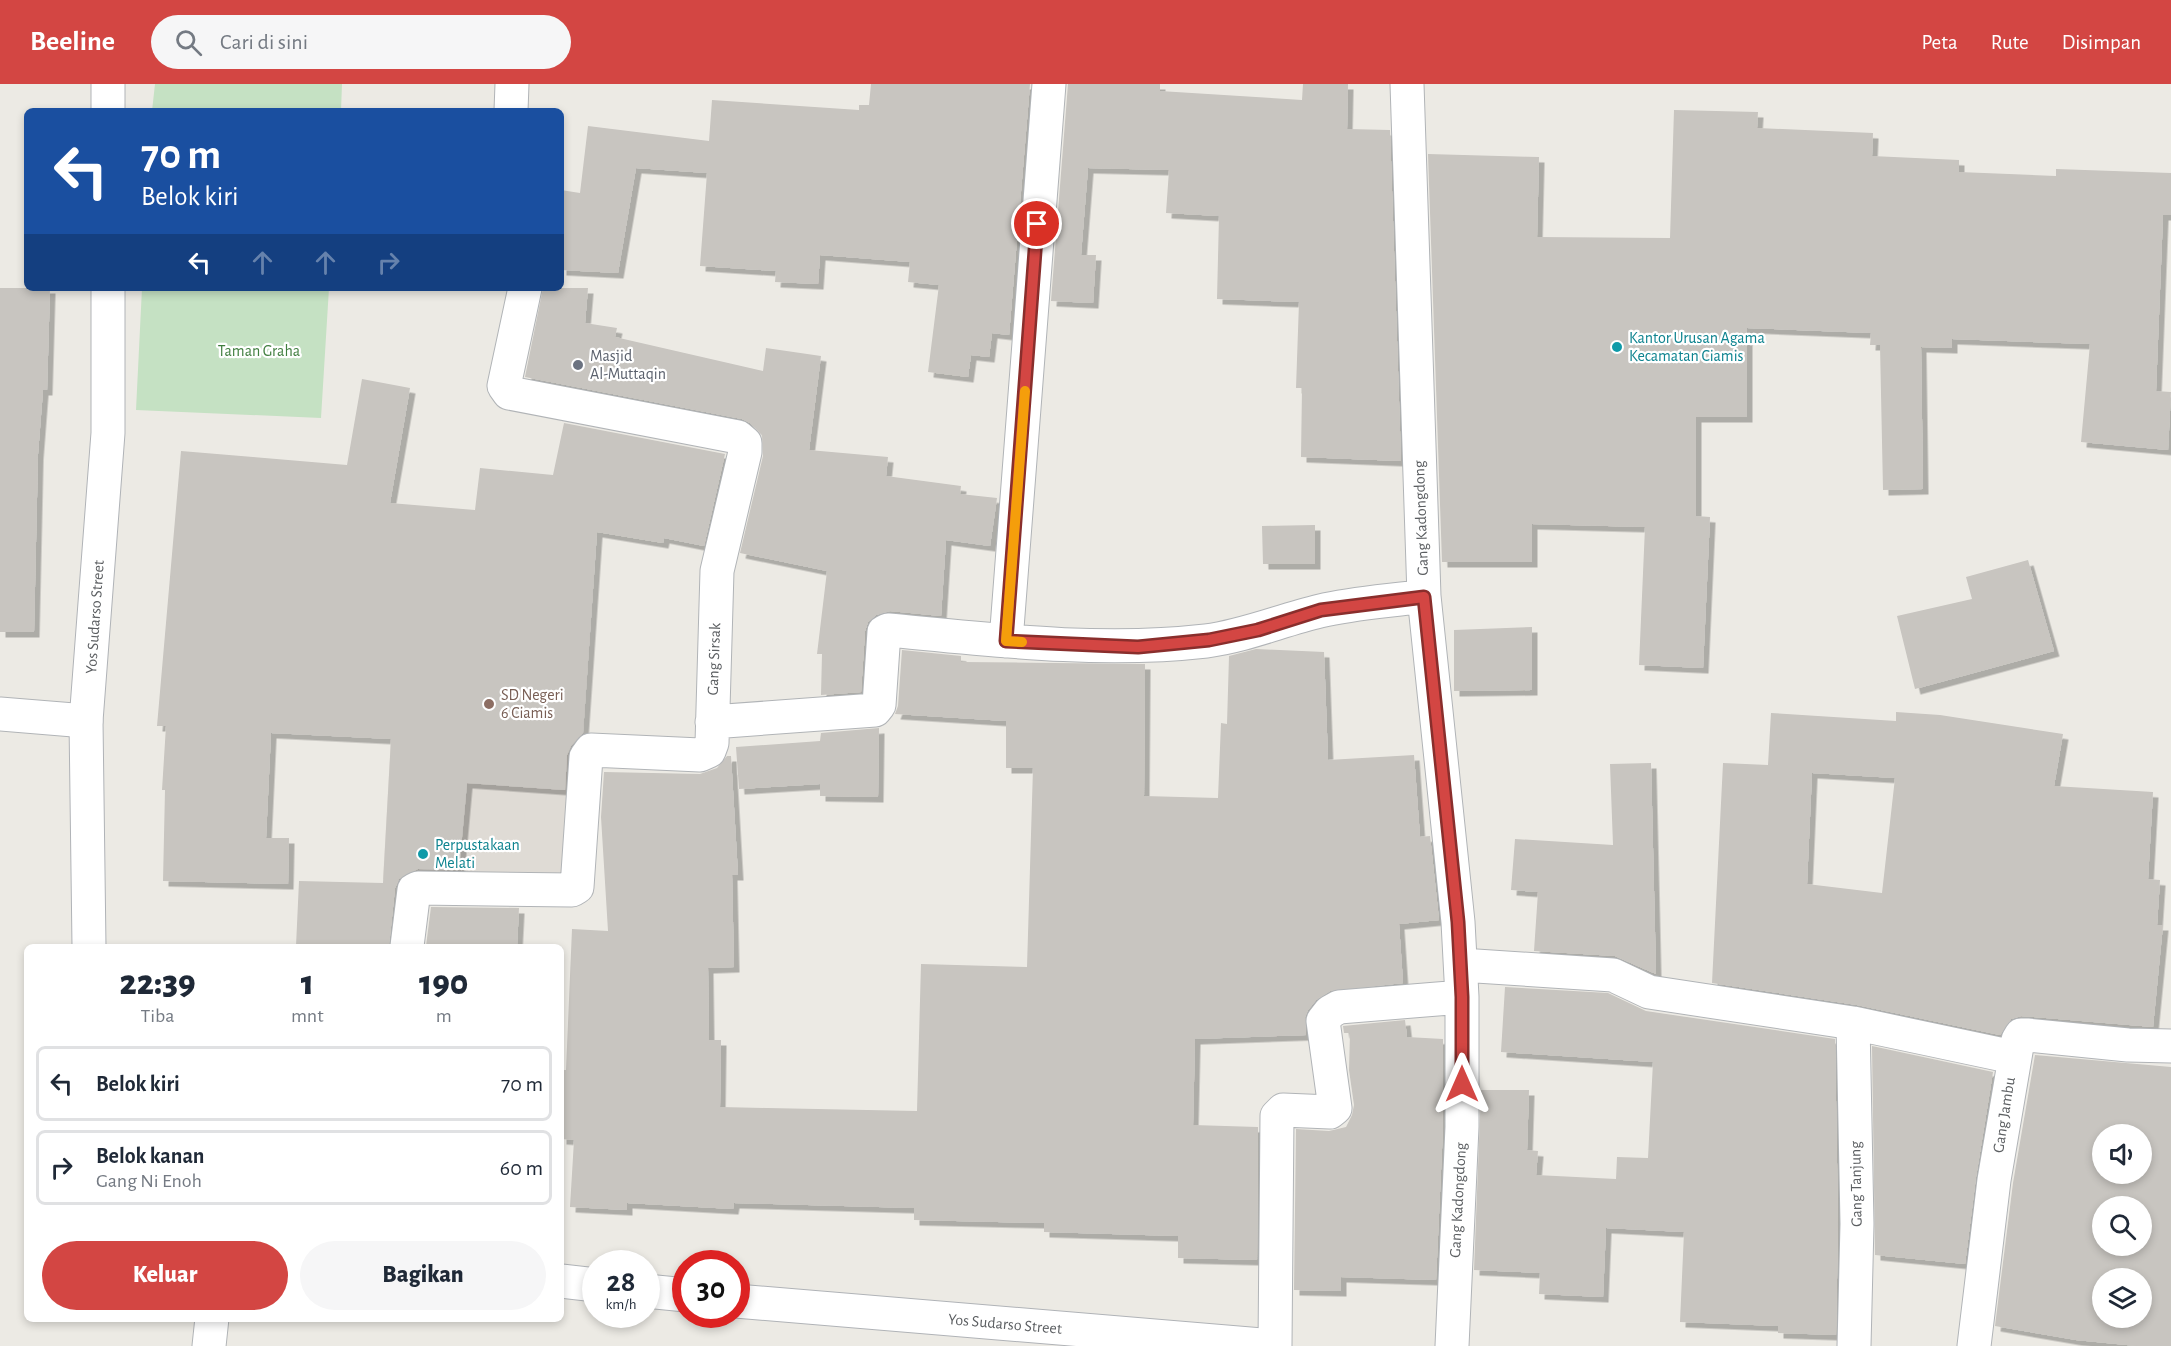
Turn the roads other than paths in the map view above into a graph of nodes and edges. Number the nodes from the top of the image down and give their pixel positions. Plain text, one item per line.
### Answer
1 (108, 84) edge
2 (512, 84) edge
3 (1049, 84) edge
4 (1407, 84) edge
5 (108, 108) edge
6 (511, 108) edge
7 (108, 291) edge
8 (524, 291) edge
9 (1424, 597) junction
10 (1006, 641) junction
11 (0, 714) edge
12 (86, 721) junction
13 (712, 722) junction
14 (89, 944) edge
15 (407, 944) edge
16 (1461, 965) junction
17 (1462, 997) junction
18 (1853, 1023) junction
19 (2171, 1046) edge
20 (2013, 1057) junction
21 (564, 1281) edge
22 (582, 1283) edge
23 (750, 1302) edge
24 (212, 1322) edge
25 (209, 1346) edge
26 (1274, 1346) edge
27 (1452, 1346) edge
28 (1854, 1346) edge
29 (1974, 1346) edge

1 - 5 street
2 - 6 street
3 - 10 street
4 - 9 street, Gang Kadongdong
7 - 12 street, Yos Sudarso Street
8 - 13 street, Gang Sirsak
9 - 10 street
9 - 16 street, Gang Kadongdong
10 - 13 street
11 - 12 street
12 - 14 street, Yos Sudarso Street
13 - 15 street, Gang Sirsak
16 - 17 street, Gang Kadongdong
16 - 18 street
17 - 26 street
17 - 27 street, Gang Kadongdong
18 - 20 street
18 - 28 street, Gang Tanjung
19 - 20 street, Gang Jambu
20 - 29 street, Gang Jambu
21 - 22 street
23 - 26 street, Yos Sudarso Street
24 - 25 street

